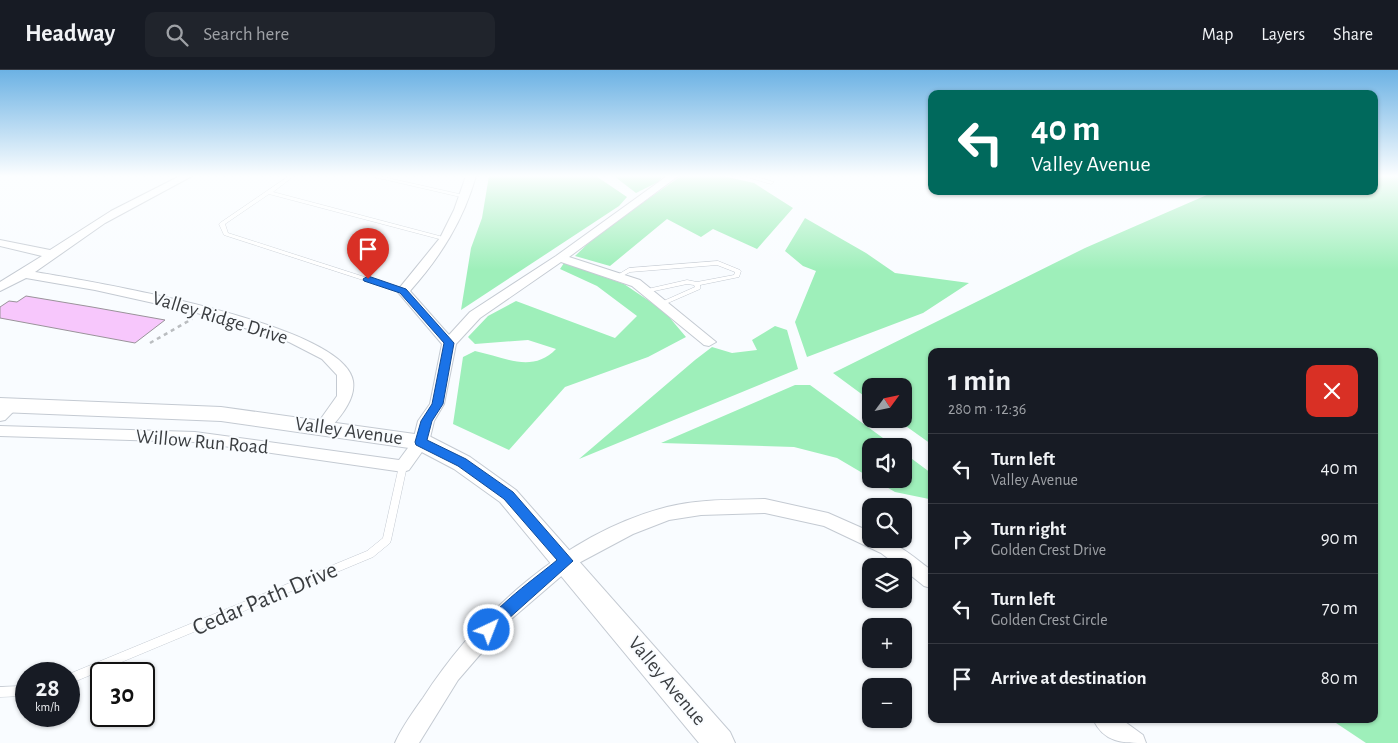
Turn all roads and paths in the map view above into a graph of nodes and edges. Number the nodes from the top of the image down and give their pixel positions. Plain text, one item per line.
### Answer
1 (123, 207) edge
2 (246, 207) edge
3 (326, 207) edge
4 (462, 207) edge
5 (630, 207) edge
6 (445, 239) junction
7 (0, 243) edge
8 (51, 254) junction
9 (560, 258) junction
10 (25, 274) junction
11 (617, 277) junction
12 (697, 284) junction
13 (0, 287) edge
14 (403, 291) junction
15 (645, 291) junction
16 (661, 304) junction
17 (206, 310) junction
18 (709, 342) dead end
19 (150, 343) dead end
20 (449, 343) junction
21 (4, 409) edge
22 (323, 427) junction
23 (0, 431) edge
24 (421, 442) junction
25 (403, 466) junction
26 (566, 561) junction
27 (928, 578) edge
28 (80, 674) edge
29 (15, 691) edge
30 (0, 692) edge
31 (1109, 723) edge
32 (406, 743) edge
33 (719, 743) edge
34 (1135, 743) edge

1 - 8 street
2 - 14 lane
3 - 6 lane
4 - 6 street
5 - 9 street
6 - 14 street
7 - 8 street
8 - 10 street
9 - 11 street
9 - 20 street
10 - 13 street
10 - 17 street, Valley Ridge Drive
11 - 12 lane
11 - 15 street
12 - 15 lane
12 - 16 lane
14 - 20 street
15 - 16 street
16 - 18 street
17 - 19 path
17 - 22 street, Valley Ridge Drive
20 - 24 street
21 - 22 main road, Valley Avenue
22 - 24 main road, Valley Avenue
23 - 25 street, Willow Run Road
24 - 25 street
24 - 26 main road, Valley Avenue
25 - 28 lane, Cedar Path Drive
26 - 27 street
26 - 32 street
26 - 33 main road, Valley Avenue
29 - 30 lane
31 - 34 street

